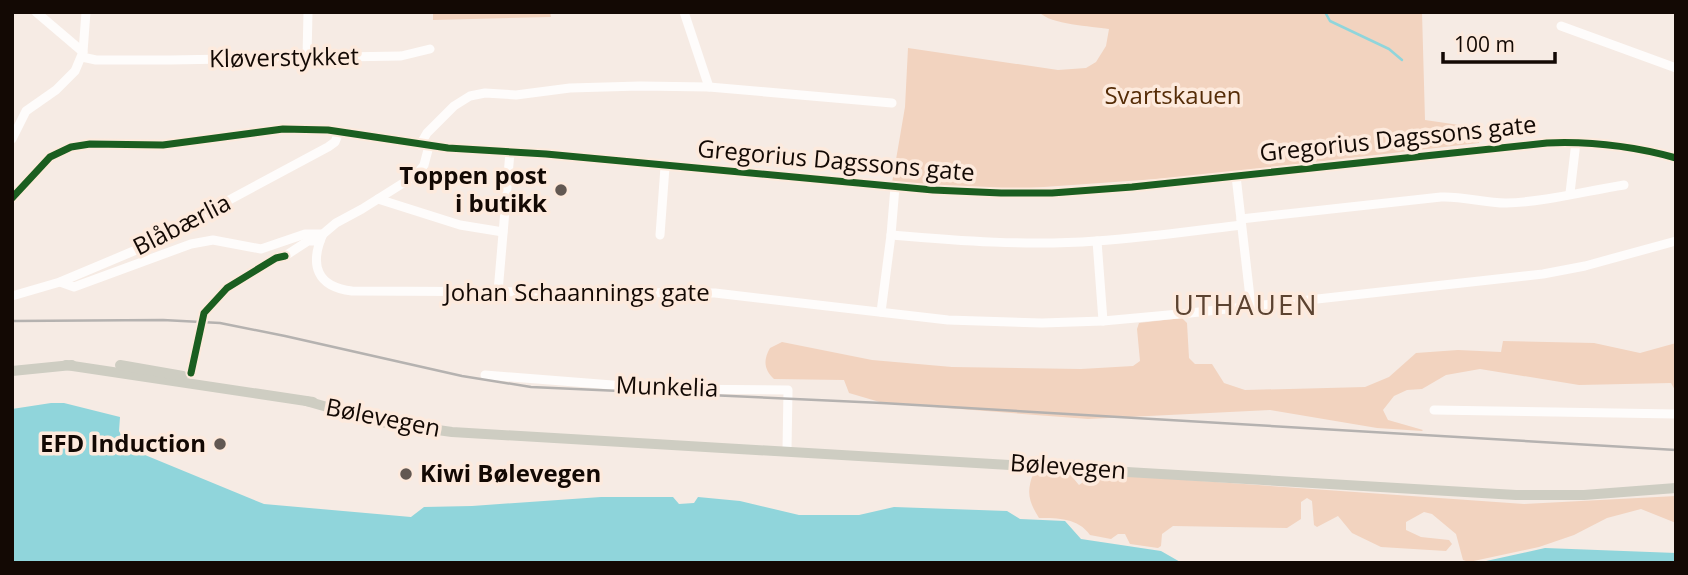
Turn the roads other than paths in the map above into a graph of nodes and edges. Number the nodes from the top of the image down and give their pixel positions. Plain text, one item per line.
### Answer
1 (36, 12) edge
2 (86, 12) edge
3 (308, 12) edge
4 (684, 12) edge
5 (1561, 26) dead end
6 (430, 49) dead end
7 (82, 55) junction
8 (307, 57) junction
9 (1676, 68) edge
10 (709, 87) junction
11 (892, 103) dead end
12 (339, 132) junction
13 (12, 139) edge
14 (1576, 142) junction
15 (425, 145) junction
16 (510, 152) junction
17 (1676, 158) edge
18 (665, 167) junction
19 (1236, 176) junction
20 (1624, 185) dead end
21 (16, 186) edge
22 (895, 187) junction
23 (1570, 193) junction
24 (12, 198) edge
25 (378, 199) junction
26 (1241, 222) junction
27 (503, 232) junction
28 (660, 235) dead end
29 (891, 235) junction
30 (321, 237) junction
31 (1676, 241) edge
32 (1097, 242) junction
33 (285, 256) dead end
34 (61, 282) junction
35 (498, 292) junction
36 (12, 296) edge
37 (1251, 306) junction
38 (881, 312) junction
39 (1103, 321) junction
40 (12, 370) edge
41 (485, 375) dead end
42 (1434, 410) dead end
43 (1676, 414) edge
44 (787, 450) junction
45 (1676, 488) edge

1 - 7 street
2 - 7 street
3 - 8 street
4 - 10 street
5 - 9 street
6 - 8 street, Kløverstykket
7 - 8 street, Kløverstykket
7 - 13 street
10 - 11 street
10 - 15 street
12 - 15 street, Gregorius Dagssons gate
12 - 21 street, Gregorius Dagssons gate
12 - 34 street, Blåbærlia
14 - 17 street, Gregorius Dagssons gate
14 - 19 street, Gregorius Dagssons gate
14 - 23 street
15 - 16 street, Gregorius Dagssons gate
15 - 25 street
16 - 18 street, Gregorius Dagssons gate
16 - 27 street
18 - 22 street, Gregorius Dagssons gate
18 - 28 street, Gregorius Dagssons gate
19 - 22 street, Gregorius Dagssons gate
19 - 26 street
20 - 23 street
21 - 24 street, Gregorius Dagssons gate
22 - 29 street
23 - 26 street
25 - 27 street
25 - 30 street
26 - 32 street
26 - 37 street
27 - 35 street
29 - 32 street
29 - 38 street
30 - 33 street
30 - 34 street
30 - 35 street, Johan Schaannings gate
31 - 37 street, Johan Schaannings gate
32 - 39 street
34 - 36 street, Blåbærlia
35 - 38 street, Johan Schaannings gate
37 - 39 street, Johan Schaannings gate
38 - 39 street, Johan Schaannings gate
40 - 44 main road, Bølevegen
41 - 44 street, Munkelia
42 - 43 street
44 - 45 main road, Bølevegen

